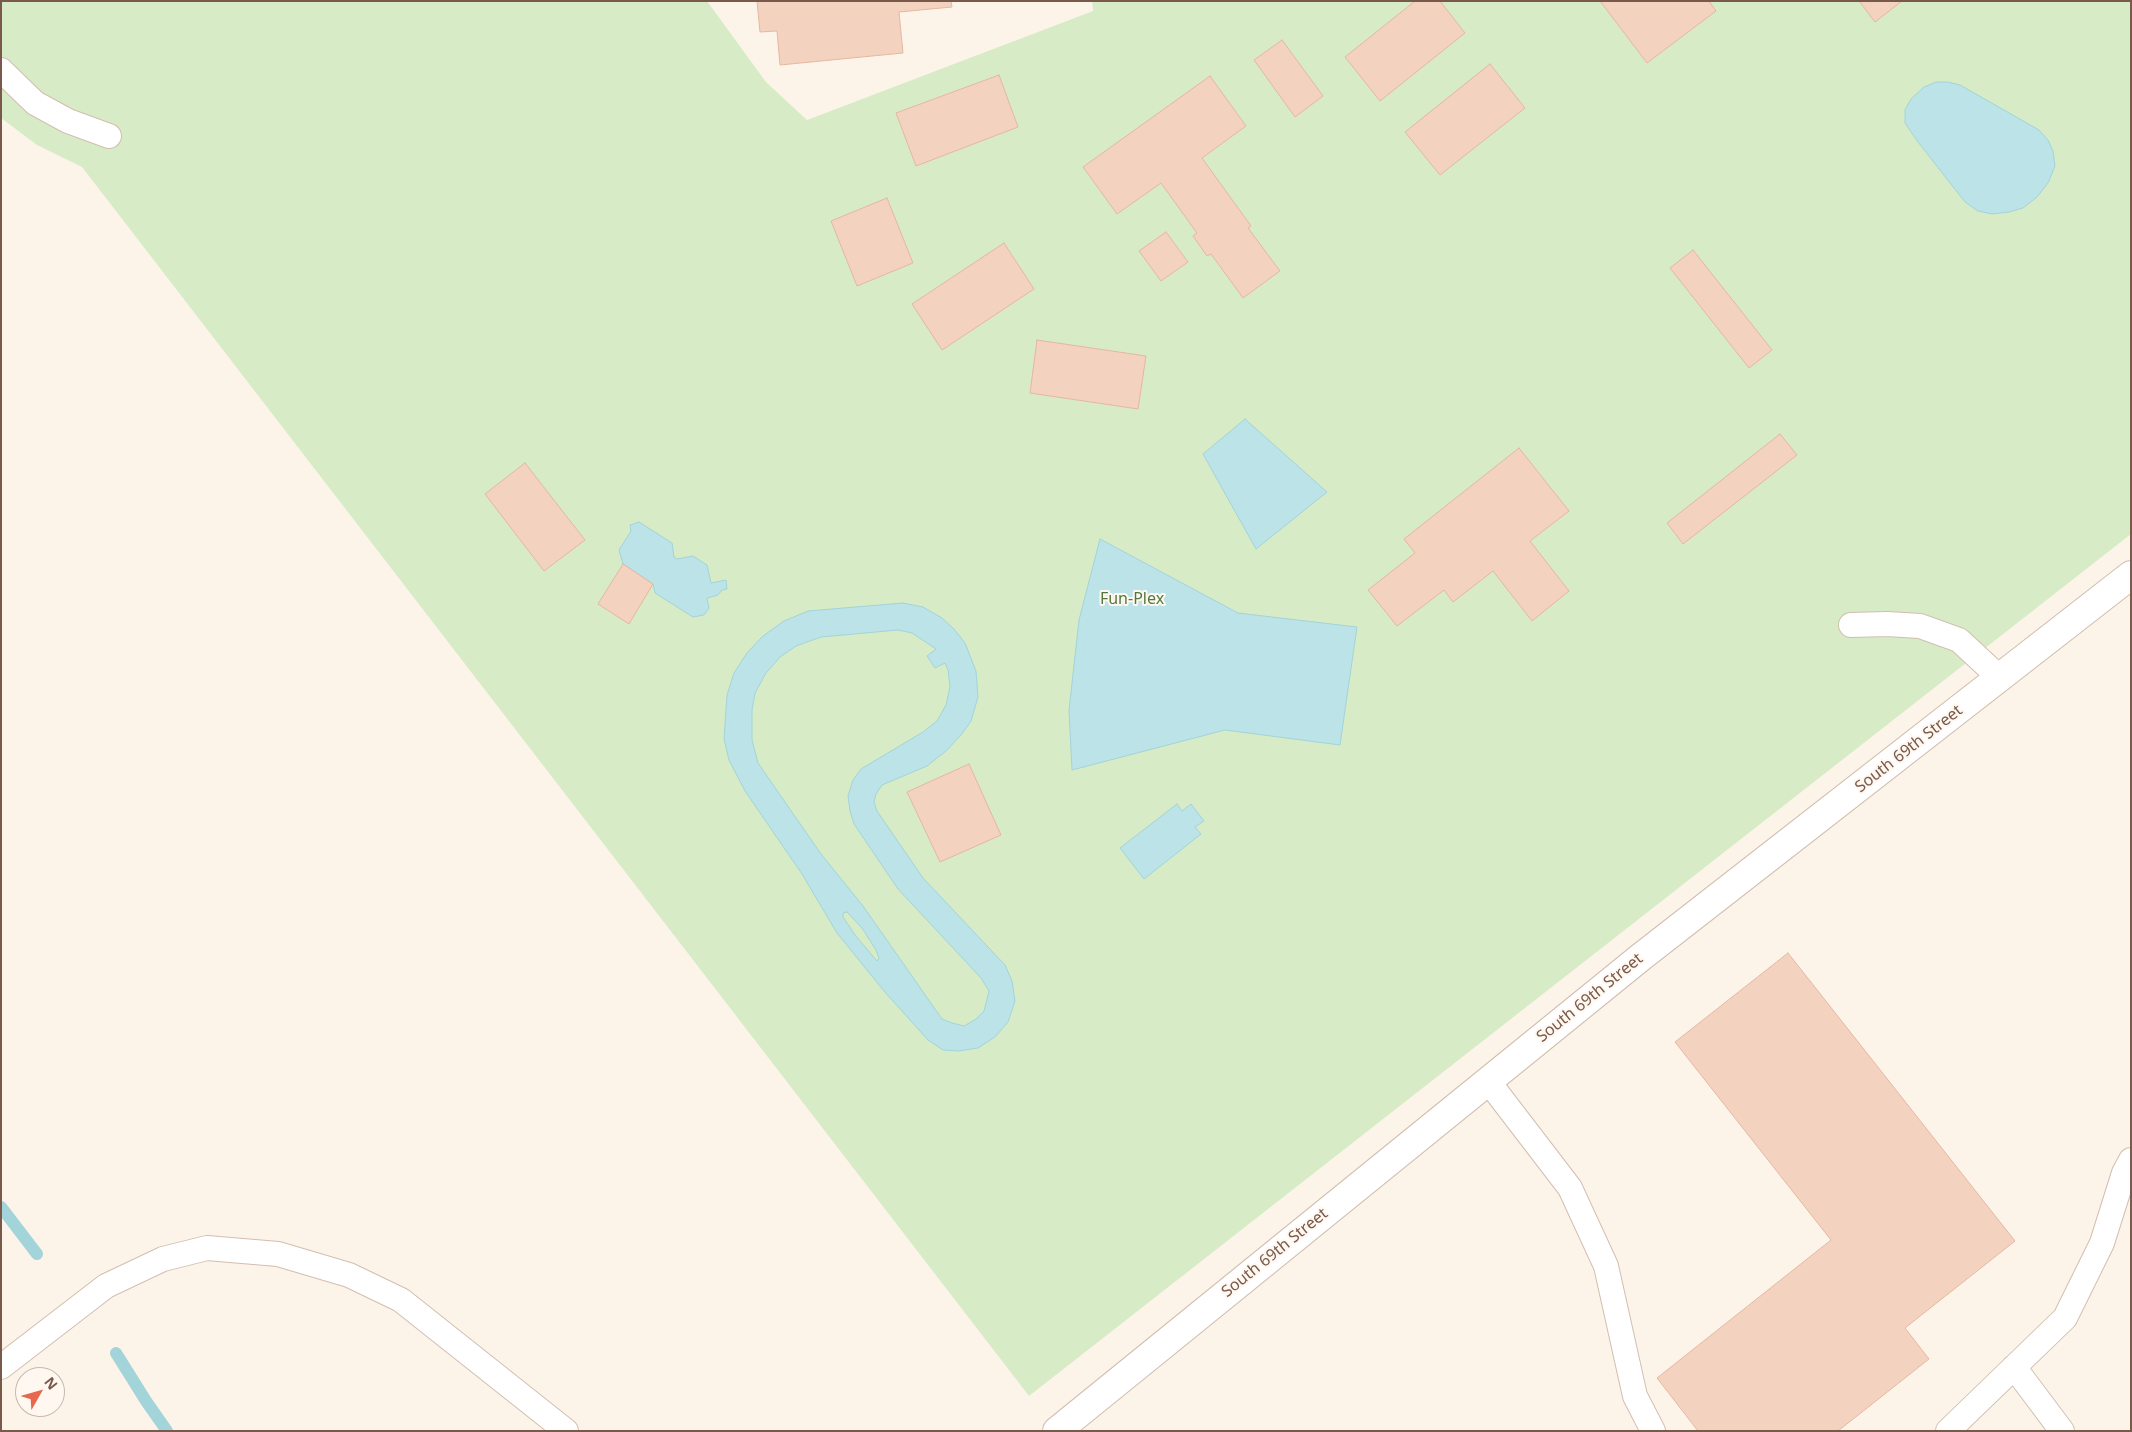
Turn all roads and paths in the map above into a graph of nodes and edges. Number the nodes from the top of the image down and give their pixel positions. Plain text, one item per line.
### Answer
1 (1, 70) edge
2 (109, 136) dead end
3 (2131, 575) edge
4 (1851, 625) dead end
5 (2000, 678) junction
6 (1488, 1081) junction
7 (2131, 1160) edge
8 (1, 1367) edge
9 (2014, 1367) junction
10 (566, 1431) edge
11 (1057, 1431) edge
12 (1653, 1431) edge
13 (1948, 1431) edge
14 (2062, 1431) edge

1 - 2 lane
3 - 5 street, South 69th Street
4 - 5 lane
5 - 6 street, South 69th Street
6 - 11 street, South 69th Street
6 - 12 lane
7 - 9 lane
8 - 10 lane
9 - 13 lane
9 - 14 lane

